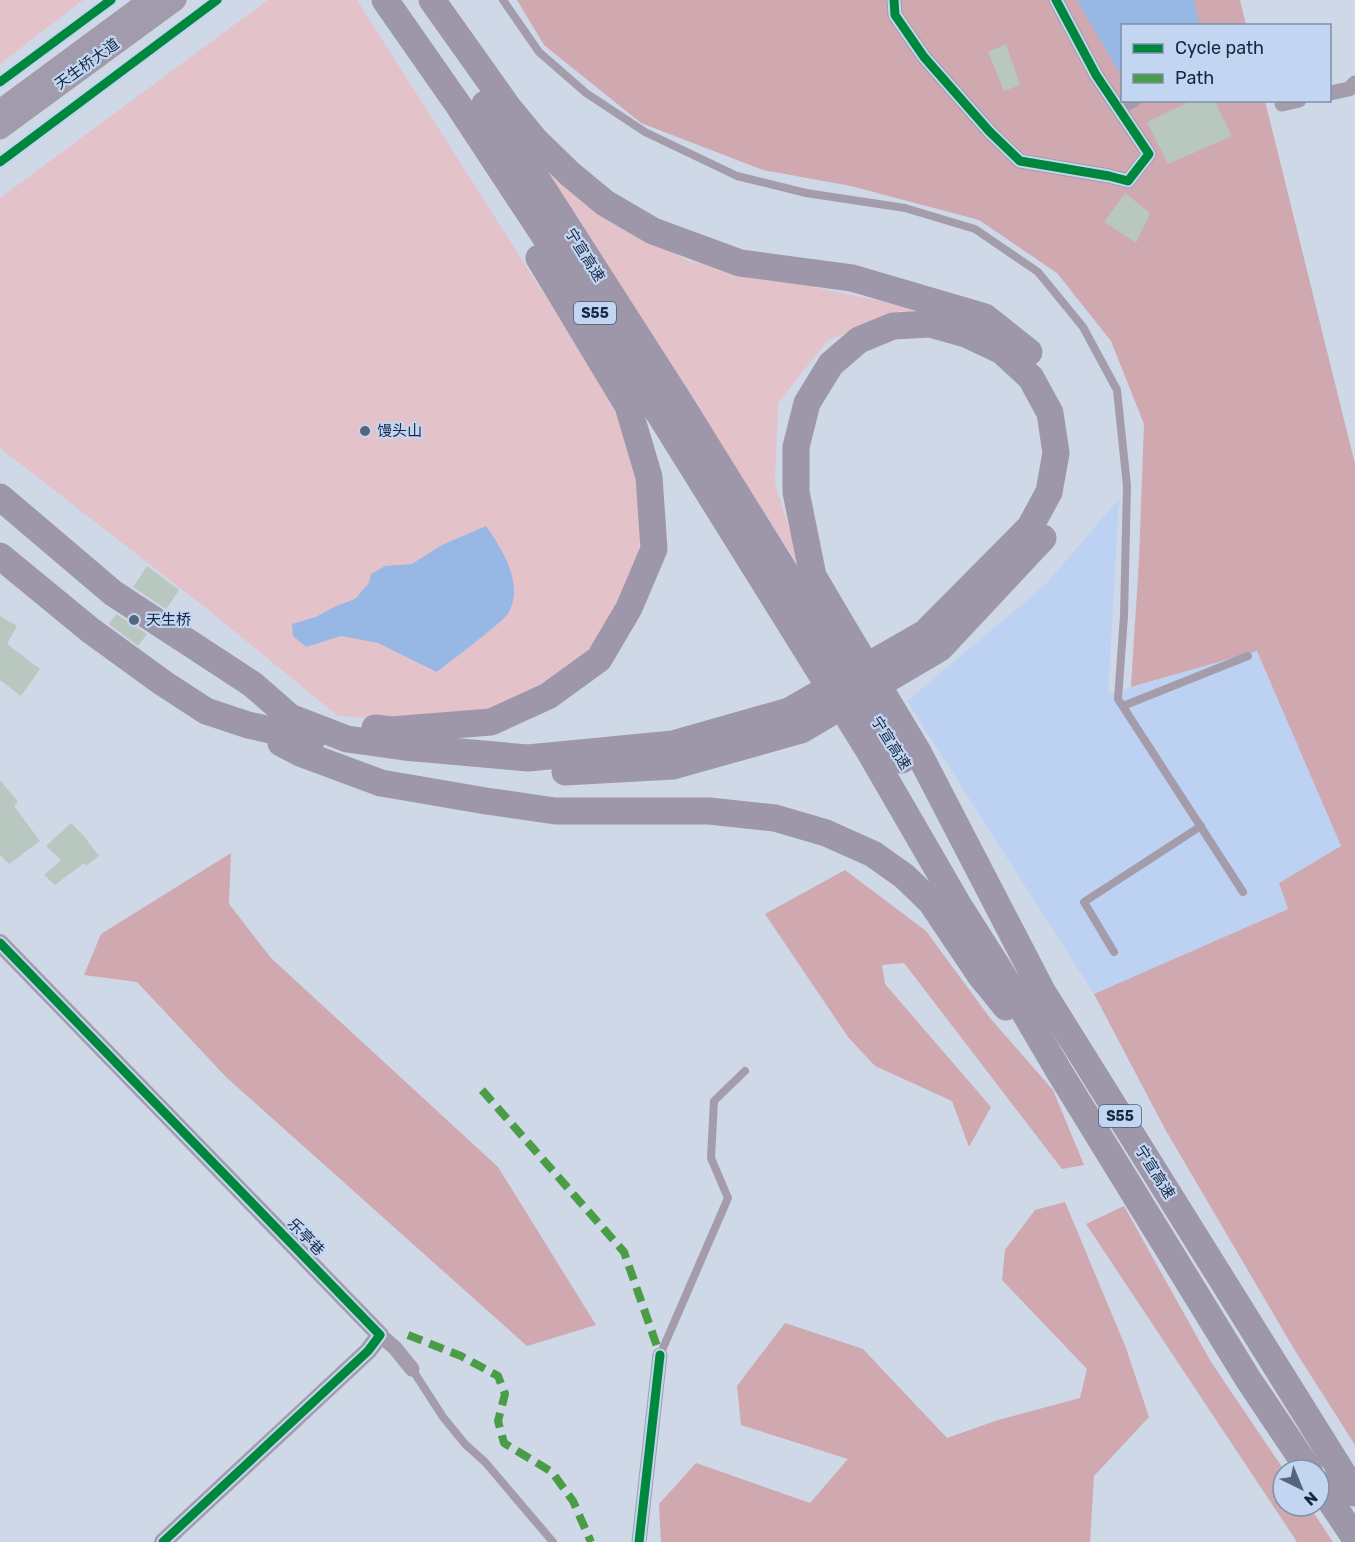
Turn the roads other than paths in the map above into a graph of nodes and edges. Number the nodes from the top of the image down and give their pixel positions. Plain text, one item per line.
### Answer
1 (149, 0) edge
2 (176, 0) edge
3 (384, 0) edge
4 (415, 0) edge
5 (432, 0) edge
6 (503, 0) edge
7 (894, 0) edge
8 (1056, 0) edge
9 (1355, 82) edge
10 (1331, 93) edge
11 (1129, 102) edge
12 (1290, 102) edge
13 (1282, 104) dead end
14 (1118, 107) junction
15 (0, 110) edge
16 (0, 129) edge
17 (0, 497) edge
18 (0, 556) edge
19 (817, 624) junction
20 (1248, 656) dead end
21 (1123, 706) junction
22 (290, 717) junction
23 (248, 725) junction
24 (878, 743) junction
25 (1201, 826) junction
26 (1243, 892) dead end
27 (0, 943) edge
28 (1114, 952) dead end
29 (1041, 989) junction
30 (745, 1071) dead end
31 (1060, 1073) junction
32 (380, 1335) junction
33 (660, 1355) joint
34 (412, 1369) joint
35 (1301, 1458) edge
36 (1355, 1493) edge
37 (1331, 1502) edge
38 (1355, 1538) edge
39 (163, 1542) edge
40 (553, 1542) edge
41 (639, 1542) edge

1 - 15 main road, 天生桥大道
2 - 16 main road, 天生桥大道
3 - 19 highway, 宁宣高速 / S55
3 - 22 highway
4 - 19 highway, 宁宣高速 / S55
5 - 23 highway
6 - 21 lane
7 - 14 street
8 - 14 street
9 - 10 street
11 - 14 street
12 - 13 street
17 - 22 highway
18 - 23 highway
19 - 22 highway
19 - 24 highway, 宁宣高速 / S55
19 - 29 highway
20 - 21 lane
21 - 25 lane
23 - 31 highway
24 - 29 highway, 宁宣高速 / S55
24 - 31 highway, 宁宣高速 / S55
25 - 26 lane
25 - 28 lane
27 - 32 street, 乐亭巷
29 - 36 highway, 宁宣高速 / S55
30 - 33 lane
31 - 35 highway, 宁宣高速 / S55
32 - 34 street
32 - 39 street
33 - 41 street
34 - 40 lane
37 - 38 highway

